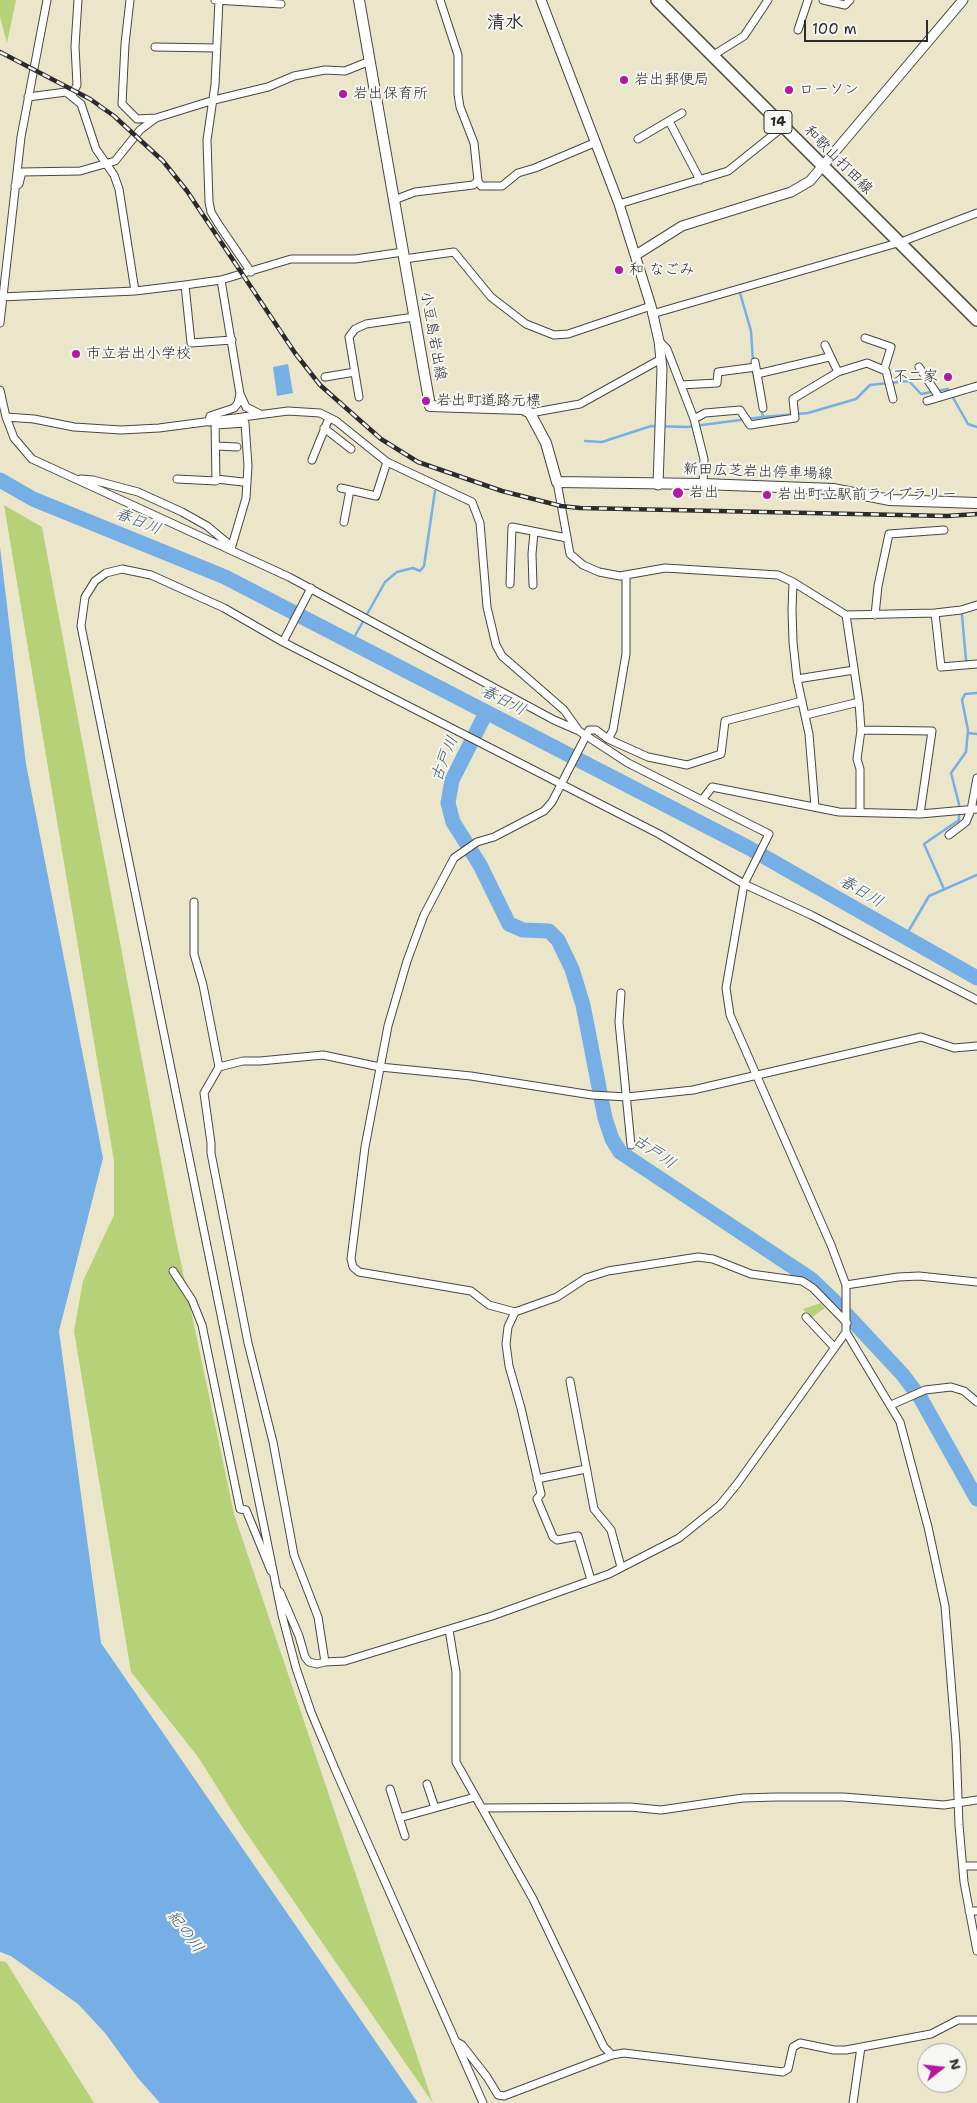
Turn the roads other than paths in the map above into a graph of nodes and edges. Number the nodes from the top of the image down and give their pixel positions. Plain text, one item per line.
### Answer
1 (47, 0) edge
2 (78, 0) edge
3 (130, 0) edge
4 (215, 0) edge
5 (219, 0) edge
6 (359, 0) edge
7 (440, 0) edge
8 (541, 0) edge
9 (657, 0) edge
10 (768, 0) edge
11 (808, 0) edge
12 (823, 0) edge
13 (850, 0) edge
14 (963, 0) edge
15 (282, 4) dead end
16 (798, 30) dead end
17 (155, 47) dead end
18 (216, 48) junction
19 (712, 56) junction
20 (370, 61) junction
21 (72, 95) junction
22 (28, 97) junction
23 (214, 100) junction
24 (682, 113) dead end
25 (156, 118) junction
26 (669, 121) junction
27 (783, 127) junction
28 (638, 139) dead end
29 (594, 143) junction
30 (105, 164) junction
31 (823, 166) junction
32 (700, 180) junction
33 (478, 181) junction
34 (15, 186) junction
35 (394, 200) junction
36 (619, 204) junction
37 (977, 213) edge
38 (900, 242) junction
39 (636, 255) junction
40 (403, 256) junction
41 (251, 272) junction
42 (222, 280) junction
43 (185, 285) junction
44 (135, 290) junction
45 (1, 297) junction
46 (652, 310) junction
47 (414, 317) junction
48 (977, 320) edge
49 (0, 324) edge
50 (865, 338) dead end
51 (232, 340) junction
52 (659, 341) junction
53 (825, 344) dead end
54 (829, 357) junction
55 (661, 359) junction
56 (919, 367) dead end
57 (756, 368) junction
58 (884, 370) junction
59 (355, 372) junction
60 (838, 372) junction
61 (325, 377) dead end
62 (681, 385) junction
63 (977, 386) edge
64 (0, 390) edge
65 (240, 394) junction
66 (359, 397) dead end
67 (939, 397) junction
68 (893, 399) dead end
69 (927, 401) dead end
70 (763, 408) dead end
71 (530, 413) junction
72 (260, 414) junction
73 (6, 417) junction
74 (329, 418) junction
75 (694, 419) junction
76 (214, 423) junction
77 (324, 428) junction
78 (216, 446) junction
79 (237, 447) dead end
80 (351, 449) dead end
81 (312, 460) dead end
82 (387, 462) junction
83 (75, 479) junction
84 (177, 479) dead end
85 (216, 479) junction
86 (243, 482) dead end
87 (557, 482) junction
88 (703, 484) junction
89 (658, 485) junction
90 (341, 488) dead end
91 (350, 490) junction
92 (977, 502) edge
93 (344, 522) dead end
94 (944, 530) dead end
95 (534, 532) junction
96 (567, 538) junction
97 (232, 548) junction
98 (626, 575) junction
99 (793, 582) junction
100 (510, 584) dead end
101 (534, 585) dead end
102 (311, 588) junction
103 (977, 605) edge
104 (935, 613) junction
105 (846, 615) junction
106 (875, 615) junction
107 (283, 642) junction
108 (977, 664) edge
109 (854, 670) junction
110 (797, 680) junction
111 (802, 701) junction
112 (859, 702) junction
113 (806, 715) junction
114 (861, 730) junction
115 (582, 736) junction
116 (608, 739) junction
117 (977, 778) edge
118 (563, 781) junction
119 (703, 799) junction
120 (815, 807) junction
121 (974, 809) edge
122 (860, 812) junction
123 (920, 814) junction
124 (949, 835) dead end
125 (744, 884) junction
126 (194, 902) dead end
127 (621, 993) dead end
128 (977, 1000) edge
129 (977, 1046) edge
130 (218, 1067) junction
131 (380, 1067) junction
132 (756, 1075) junction
133 (627, 1097) junction
134 (631, 1145) dead end
135 (173, 1271) dead end
136 (977, 1282) edge
137 (846, 1285) junction
138 (515, 1312) junction
139 (806, 1317) dead end
140 (847, 1323) junction
141 (846, 1332) junction
142 (834, 1347) junction
143 (570, 1381) dead end
144 (977, 1402) edge
145 (891, 1405) junction
146 (586, 1469) junction
147 (537, 1479) junction
148 (621, 1567) junction
149 (591, 1580) junction
150 (276, 1582) junction
151 (448, 1630) junction
152 (325, 1662) junction
153 (427, 1784) dead end
154 (390, 1789) dead end
155 (475, 1797) junction
156 (977, 1800) edge
157 (958, 1804) junction
158 (435, 1808) junction
159 (482, 1808) junction
160 (399, 1818) junction
161 (405, 1836) dead end
162 (963, 1866) junction
163 (977, 1866) edge
164 (973, 1911) edge
165 (977, 1951) edge
166 (977, 2020) edge
167 (454, 2041) junction
168 (861, 2047) junction
169 (612, 2055) junction
170 (482, 2103) edge
171 (853, 2103) edge

1 - 22 street
2 - 21 street
3 - 25 street
4 - 5 street
5 - 15 street
5 - 18 street
6 - 20 main road, 小豆島岩出線
7 - 33 street
8 - 29 street
9 - 19 main road, 和歌山打田線 / 14
10 - 19 street
11 - 16 street
12 - 13 street
14 - 31 street
17 - 18 street
18 - 23 street
19 - 27 main road, 和歌山打田線 / 14
20 - 23 street
20 - 35 main road, 小豆島岩出線
21 - 22 street
21 - 30 street
22 - 34 street
23 - 25 street
23 - 41 street
24 - 26 street
25 - 30 street
26 - 28 street
26 - 32 street
27 - 31 main road, 和歌山打田線 / 14
27 - 32 street
29 - 33 street
29 - 36 street
30 - 34 street
30 - 44 street
31 - 38 main road, 和歌山打田線 / 14
31 - 39 street
32 - 36 street
33 - 35 street
34 - 45 street
35 - 40 main road, 小豆島岩出線
36 - 39 street
37 - 38 street
38 - 46 street
38 - 48 main road, 和歌山打田線 / 14
39 - 46 street
40 - 41 street
40 - 46 street
40 - 47 main road, 小豆島岩出線
41 - 42 street
42 - 43 street
42 - 51 street
43 - 44 street
43 - 51 street
44 - 45 street
45 - 49 street
46 - 52 street
47 - 59 street
47 - 71 main road, 小豆島岩出線
50 - 58 street
51 - 65 street
52 - 55 street
52 - 62 street
53 - 54 street
54 - 57 street
54 - 60 street
55 - 71 street
55 - 89 street
56 - 67 street
57 - 62 street
57 - 70 street
58 - 60 street
58 - 68 street
59 - 61 street
59 - 66 street
60 - 75 street
62 - 75 street
63 - 67 street
64 - 73 street
65 - 72 street
65 - 76 street
67 - 69 street
71 - 87 main road
72 - 74 street
72 - 76 street
73 - 76 street
73 - 83 street
74 - 77 street
74 - 82 street
75 - 88 street
76 - 78 street
76 - 97 street
77 - 80 street
77 - 81 street
78 - 79 street
78 - 85 street
82 - 91 street
82 - 115 street
83 - 97 street
83 - 97 street
84 - 85 street
85 - 86 street
87 - 89 main road
87 - 96 street
88 - 89 main road, 新田広芝岩出停車場線
88 - 92 main road, 新田広芝岩出停車場線
90 - 91 street
91 - 93 street
94 - 106 street
95 - 96 street
95 - 100 street
95 - 101 street
96 - 98 street
97 - 102 street
98 - 99 street
98 - 116 street
99 - 105 street
99 - 110 street
102 - 107 street
102 - 115 street
103 - 104 street
104 - 106 street
104 - 108 street
105 - 106 street
105 - 109 street
107 - 118 street
107 - 150 street
109 - 110 street
109 - 112 street
110 - 111 street
111 - 113 street
111 - 116 street
112 - 113 street
112 - 114 street
113 - 120 street
114 - 122 street
114 - 123 street
115 - 116 street
115 - 118 street
115 - 119 street
117 - 121 street
118 - 125 street
118 - 131 street
119 - 120 street
119 - 125 street
120 - 122 street
121 - 123 street
121 - 124 street
122 - 123 street
125 - 128 street
125 - 132 street
126 - 130 street
127 - 133 street
129 - 132 street
130 - 131 street
130 - 152 street
131 - 133 street
131 - 138 street
132 - 133 street
132 - 137 street
133 - 134 street
135 - 150 street
136 - 137 street
137 - 140 street
138 - 140 street
138 - 147 street
139 - 142 street
140 - 141 street
141 - 142 street
141 - 145 street
142 - 148 street
143 - 146 street
144 - 145 street
145 - 157 street
146 - 147 street
146 - 148 street
147 - 149 street
148 - 149 street
149 - 151 street
150 - 152 street
150 - 167 street
151 - 152 street
151 - 155 street
153 - 158 street
154 - 160 street
155 - 158 street
155 - 159 street
156 - 157 street
157 - 159 street
157 - 162 street
158 - 160 street
159 - 169 street
160 - 161 street
162 - 163 street
162 - 164 street
164 - 165 street
166 - 168 street
167 - 169 street
167 - 170 street
168 - 169 street
168 - 171 street

